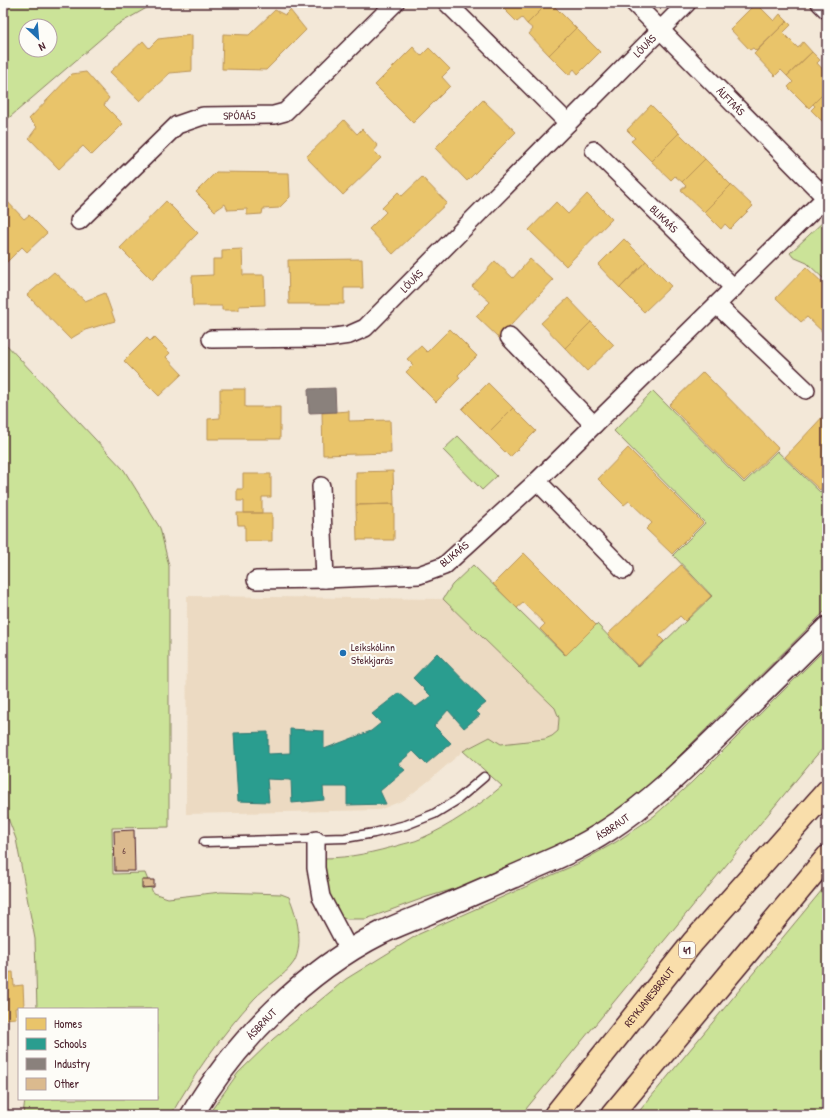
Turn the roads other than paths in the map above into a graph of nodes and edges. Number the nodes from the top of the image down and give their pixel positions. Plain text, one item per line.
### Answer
1 (395, 3) edge
2 (447, 3) edge
3 (634, 3) edge
4 (687, 3) edge
5 (820, 3) edge
6 (827, 10) edge
7 (661, 30) junction
8 (568, 123) junction
9 (594, 150) dead end
10 (826, 198) edge
11 (79, 221) dead end
12 (734, 288) junction
13 (717, 305) junction
14 (509, 337) dead end
15 (211, 339) dead end
16 (806, 390) dead end
17 (594, 425) junction
18 (537, 481) junction
19 (321, 486) dead end
20 (624, 570) dead end
21 (325, 579) junction
22 (256, 580) dead end
23 (827, 628) edge
24 (484, 776) dead end
25 (827, 791) edge
26 (316, 840) junction
27 (204, 842) dead end
28 (827, 857) edge
29 (349, 950) junction
30 (192, 1115) edge
31 (555, 1115) edge
32 (612, 1115) edge

1 - 11 street, SPÓAÁS
2 - 8 street
3 - 7 street, ÁLFTAÁS
4 - 7 street, LÓUÁS
5 - 6 street
7 - 8 street, LÓUÁS
7 - 10 street, ÁLFTAÁS
8 - 15 street, LÓUÁS
9 - 12 street, BLIKAÁS
10 - 12 street, BLIKAÁS
12 - 13 street, BLIKAÁS
13 - 16 street
13 - 17 street, BLIKAÁS
14 - 17 street
17 - 18 street, BLIKAÁS
18 - 20 street
18 - 21 street, BLIKAÁS
19 - 21 street
21 - 22 street, BLIKAÁS
23 - 29 street, ÁSBRAUT
24 - 26 lane
25 - 31 highway, REYKJANESBRAUT / 41
26 - 27 lane
26 - 29 street
28 - 32 highway
29 - 30 street, ÁSBRAUT

